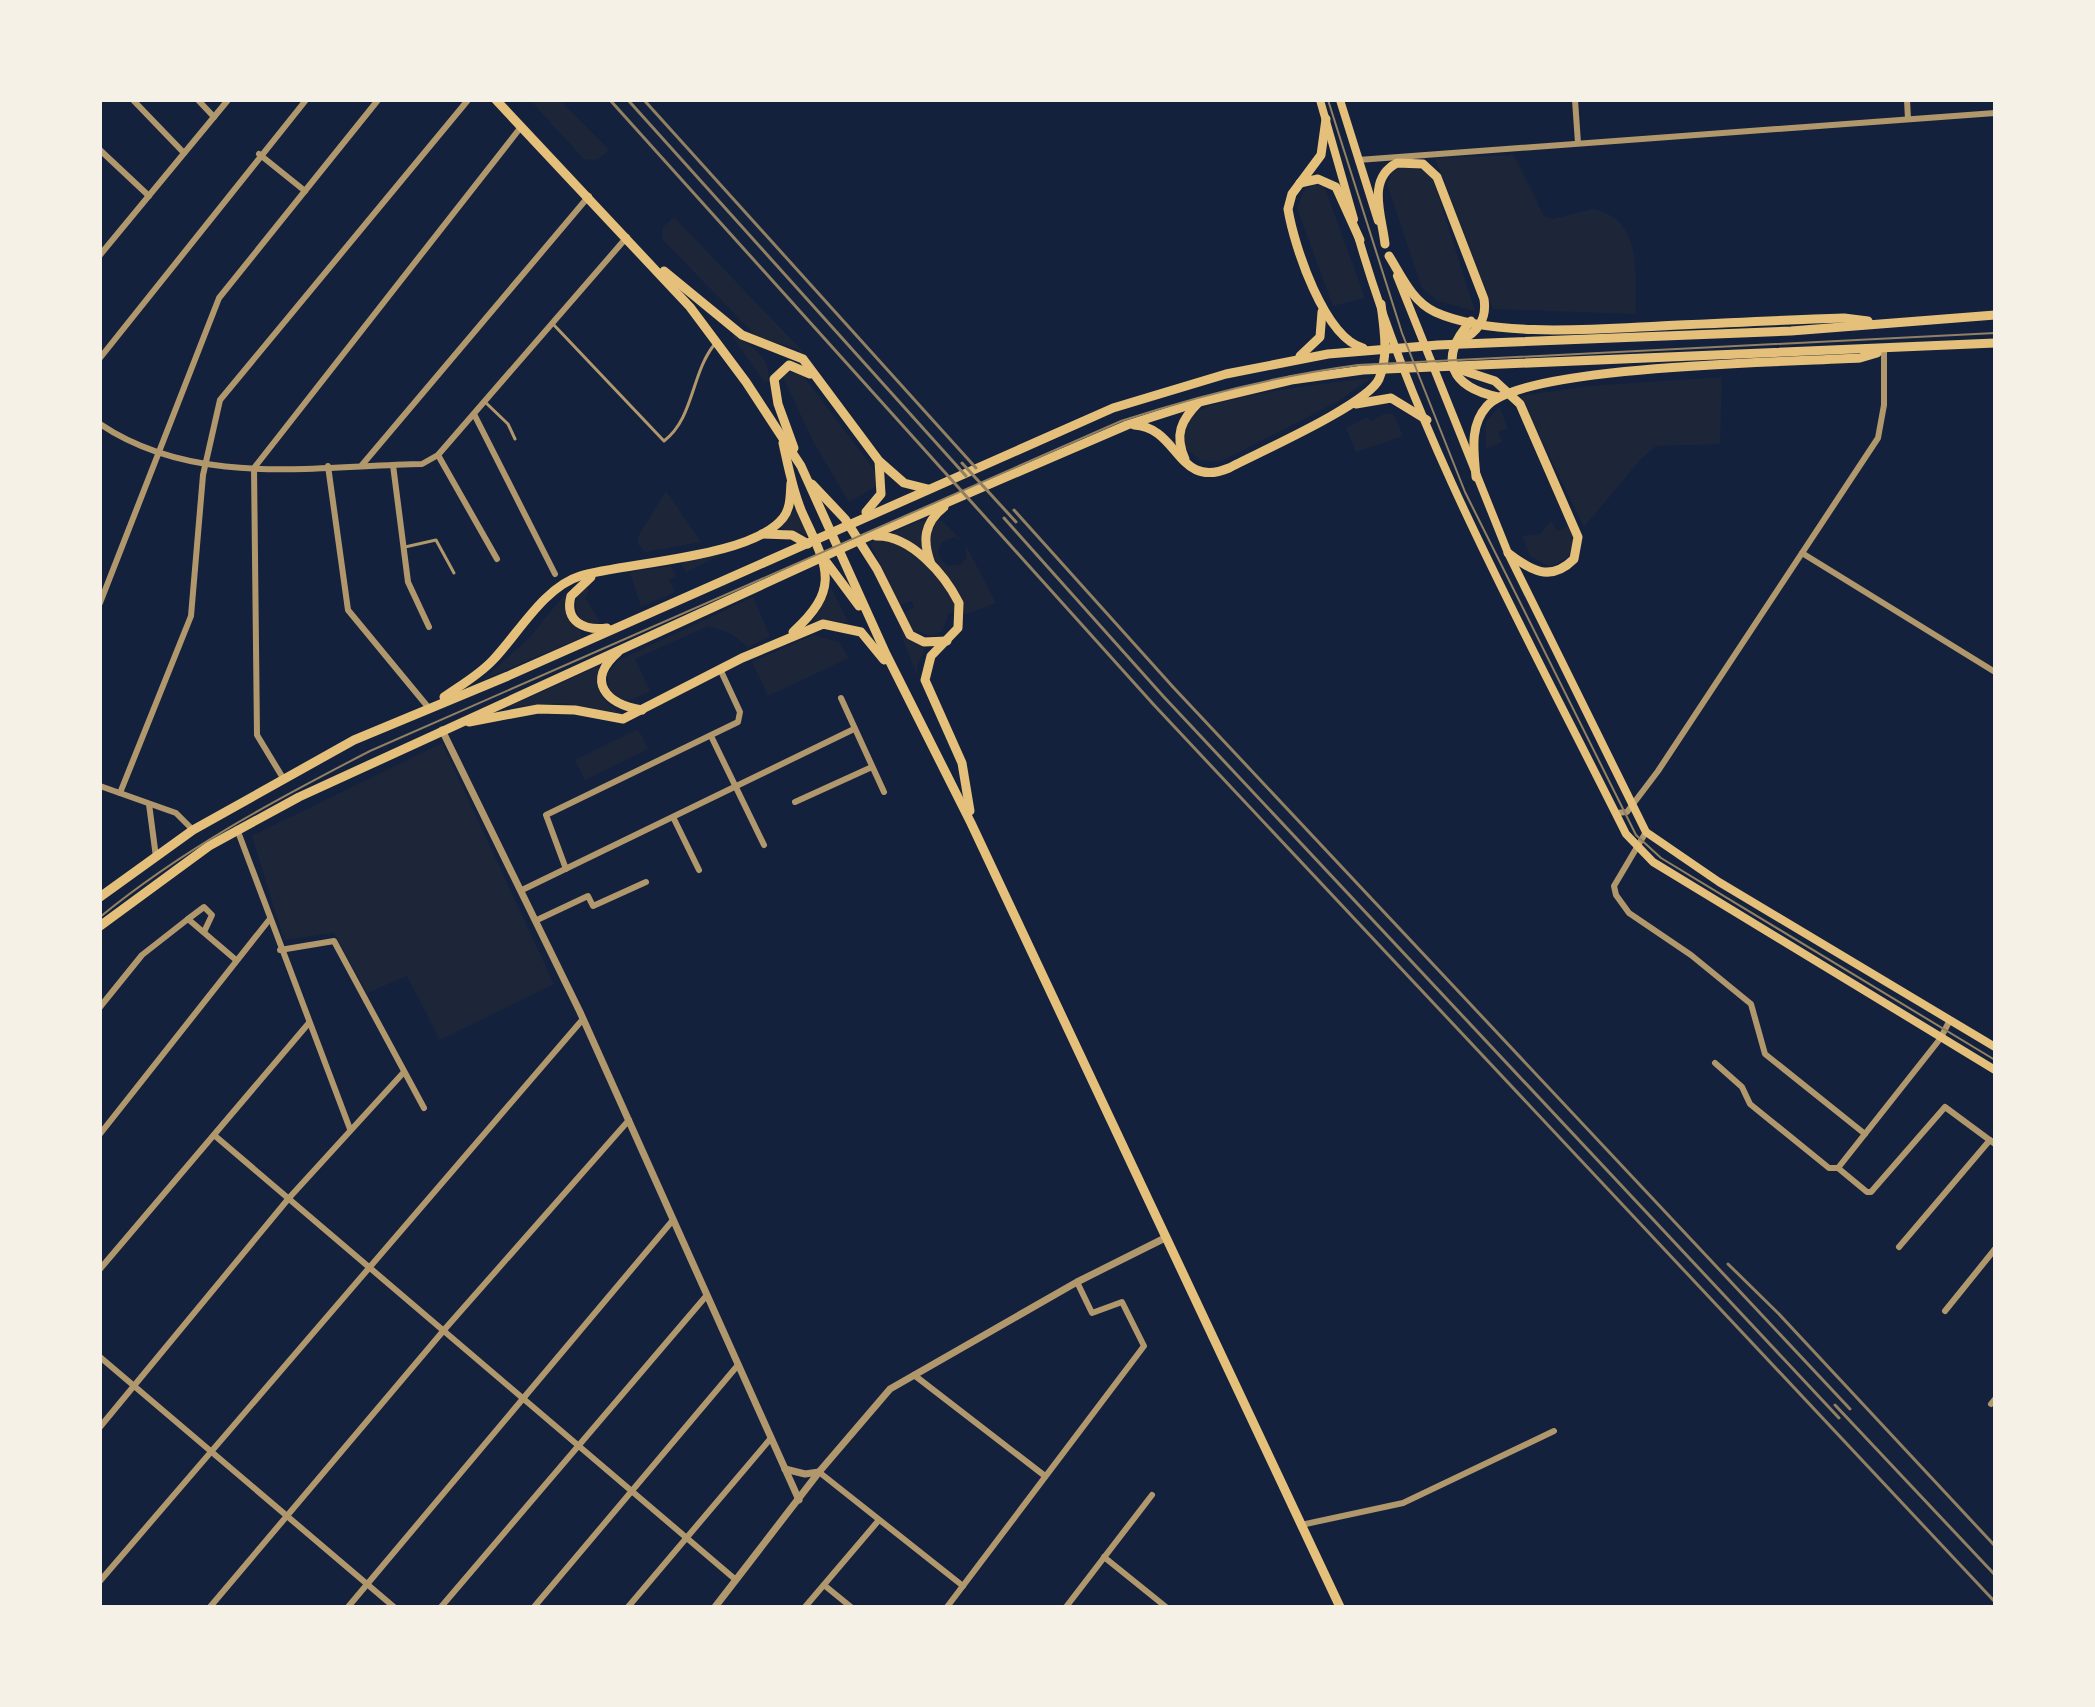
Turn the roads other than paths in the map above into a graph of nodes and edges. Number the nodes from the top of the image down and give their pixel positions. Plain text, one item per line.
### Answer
1 (133, 100) edge
2 (198, 100) edge
3 (228, 100) edge
4 (306, 100) edge
5 (378, 100) edge
6 (468, 100) edge
7 (496, 100) edge
8 (1320, 100) edge
9 (1340, 100) edge
10 (1575, 100) edge
11 (1907, 100) edge
12 (1995, 113) edge
13 (214, 117) junction
14 (1326, 119) junction
15 (1908, 119) junction
16 (521, 127) junction
17 (1578, 143) junction
18 (100, 150) edge
19 (184, 153) junction
20 (259, 154) junction
21 (1358, 160) junction
22 (1300, 183) junction
23 (305, 191) junction
24 (149, 196) junction
25 (589, 196) junction
26 (627, 237) junction
27 (1360, 240) junction
28 (1385, 244) junction
29 (100, 255) edge
30 (1389, 256) junction
31 (647, 258) junction
32 (1381, 304) junction
33 (1321, 307) junction
34 (1995, 315) edge
35 (1471, 321) junction
36 (550, 322) junction
37 (1879, 323) junction
38 (717, 342) junction
39 (1995, 343) edge
40 (1438, 345) junction
41 (1370, 350) junction
42 (1884, 350) junction
43 (100, 358) edge
44 (1294, 359) junction
45 (1444, 364) junction
46 (819, 380) junction
47 (1498, 397) junction
48 (484, 401) junction
49 (1199, 402) junction
50 (1349, 406) junction
51 (474, 414) junction
52 (1427, 420) junction
53 (100, 424) edge
54 (1127, 425) junction
55 (782, 438) junction
56 (515, 439) dead end
57 (159, 454) junction
58 (438, 455) junction
59 (879, 461) junction
60 (362, 465) junction
61 (393, 465) junction
62 (204, 466) junction
63 (328, 466) junction
64 (801, 466) junction
65 (1189, 466) junction
66 (254, 468) junction
67 (1476, 477) junction
68 (807, 478) junction
69 (791, 483) junction
70 (928, 489) junction
71 (951, 501) junction
72 (855, 520) junction
73 (754, 535) junction
74 (860, 540) junction
75 (405, 547) junction
76 (1508, 553) junction
77 (1802, 553) junction
78 (497, 559) dead end
79 (825, 561) junction
80 (934, 571) junction
81 (602, 572) junction
82 (454, 573) dead end
83 (555, 574) dead end
84 (100, 603) edge
85 (871, 622) junction
86 (429, 627) dead end
87 (619, 627) junction
88 (787, 637) junction
89 (948, 641) junction
90 (623, 647) junction
91 (720, 669) junction
92 (1995, 672) edge
93 (896, 675) junction
94 (841, 698) dead end
95 (428, 707) junction
96 (642, 710) junction
97 (854, 729) junction
98 (442, 730) junction
99 (711, 736) junction
100 (872, 767) junction
101 (283, 778) junction
102 (100, 786) edge
103 (735, 787) junction
104 (884, 792) dead end
105 (120, 793) junction
106 (795, 802) dead end
107 (149, 804) junction
108 (1631, 807) junction
109 (1616, 813) junction
110 (674, 819) junction
111 (971, 823) junction
112 (237, 829) junction
113 (193, 830) junction
114 (1646, 832) junction
115 (764, 845) dead end
116 (1637, 848) junction
117 (156, 857) junction
118 (566, 869) junction
119 (699, 870) dead end
120 (646, 882) dead end
121 (522, 890) junction
122 (100, 897) edge
123 (188, 919) junction
124 (269, 920) junction
125 (537, 920) junction
126 (100, 926) edge
127 (204, 932) junction
128 (280, 950) junction
129 (236, 960) junction
130 (100, 1007) edge
131 (583, 1019) junction
132 (1950, 1020) junction
133 (308, 1024) junction
134 (1940, 1039) junction
135 (1995, 1047) edge
136 (1715, 1063) dead end
137 (1995, 1070) edge
138 (404, 1072) junction
139 (424, 1108) dead end
140 (629, 1120) junction
141 (350, 1129) junction
142 (100, 1134) edge
143 (1865, 1134) junction
144 (214, 1135) junction
145 (1992, 1142) edge
146 (1838, 1168) junction
147 (289, 1198) junction
148 (673, 1220) junction
149 (1165, 1238) junction
150 (1899, 1247) dead end
151 (1995, 1249) edge
152 (370, 1266) junction
153 (100, 1269) edge
154 (1077, 1282) junction
155 (707, 1295) junction
156 (1945, 1311) dead end
157 (444, 1330) junction
158 (100, 1357) edge
159 (738, 1365) junction
160 (914, 1375) junction
161 (134, 1387) junction
162 (521, 1398) junction
163 (100, 1427) edge
164 (1554, 1431) dead end
165 (771, 1438) junction
166 (576, 1446) junction
167 (210, 1452) junction
168 (785, 1469) junction
169 (819, 1472) junction
170 (1045, 1476) junction
171 (633, 1492) junction
172 (1152, 1495) dead end
173 (799, 1500) junction
174 (288, 1518) junction
175 (879, 1520) junction
176 (1301, 1525) junction
177 (687, 1538) junction
178 (1104, 1557) junction
179 (736, 1580) junction
180 (100, 1581) edge
181 (367, 1584) junction
182 (824, 1585) junction
183 (963, 1586) junction
184 (210, 1607) edge
185 (348, 1607) edge
186 (394, 1607) edge
187 (441, 1607) edge
188 (534, 1607) edge
189 (628, 1607) edge
190 (715, 1607) edge
191 (805, 1607) edge
192 (851, 1607) edge
193 (947, 1607) edge
194 (1066, 1607) edge
195 (1166, 1607) edge
196 (1340, 1607) edge

1 - 19 street
2 - 13 street
3 - 13 street
4 - 20 street
5 - 23 street
6 - 62 street
7 - 16 main road
8 - 14 main road
9 - 21 main road
10 - 17 street
11 - 15 street
12 - 15 street
13 - 19 street
14 - 22 main road
14 - 27 main road
15 - 17 street
16 - 25 main road
16 - 66 street
17 - 21 street
18 - 24 street
19 - 24 street
20 - 23 street
20 - 43 street
21 - 28 main road
22 - 27 main road
22 - 33 main road
23 - 57 street
24 - 29 street
25 - 26 main road
25 - 60 street
26 - 31 main road
26 - 36 street
27 - 32 main road
28 - 30 main road
28 - 40 main road
30 - 35 main road
30 - 67 main road
31 - 38 main road
31 - 46 main road
32 - 50 main road
32 - 52 main road
33 - 41 main road
33 - 44 main road
34 - 37 main road
35 - 37 main road
35 - 47 main road
36 - 38 lane
36 - 48 street
37 - 40 main road
38 - 55 main road
39 - 42 main road
40 - 41 main road
41 - 44 main road
42 - 45 main road
42 - 47 main road
42 - 77 street
44 - 70 main road
45 - 49 main road
45 - 76 main road
46 - 59 main road
46 - 64 main road
47 - 67 main road
48 - 51 street
48 - 56 lane
49 - 54 main road
49 - 65 main road
50 - 52 main road
50 - 65 main road
51 - 58 street
51 - 83 street
52 - 109 main road
53 - 57 street
54 - 65 main road
54 - 71 main road
55 - 64 main road
55 - 69 main road
57 - 62 street
57 - 84 street
58 - 61 street
58 - 78 street
59 - 70 main road
59 - 72 main road
60 - 61 street
60 - 63 street
61 - 75 street
62 - 66 street
62 - 105 street
63 - 66 street
63 - 95 street
64 - 68 main road
66 - 101 street
67 - 76 main road
68 - 85 main road
68 - 89 main road
69 - 73 main road
69 - 79 main road
70 - 72 main road
71 - 74 main road
71 - 80 main road
72 - 87 main road
73 - 79 main road
73 - 81 main road
74 - 80 main road
74 - 90 main road
75 - 82 lane
75 - 86 street
76 - 108 main road
77 - 92 street
77 - 108 street
79 - 85 main road
79 - 88 main road
80 - 89 main road
81 - 87 main road
81 - 95 main road
85 - 93 main road
87 - 95 main road
88 - 91 main road
88 - 93 main road
89 - 111 main road
90 - 96 main road
90 - 98 main road
91 - 96 main road
91 - 99 street
93 - 111 main road
94 - 97 street
95 - 101 main road
96 - 98 main road
97 - 100 street
97 - 103 street
98 - 112 main road
98 - 121 street
99 - 103 street
99 - 118 street
100 - 104 street
100 - 106 street
101 - 113 main road
102 - 105 street
103 - 110 street
103 - 115 street
105 - 107 street
107 - 113 street
107 - 117 street
108 - 109 street
108 - 114 main road
109 - 116 main road
110 - 118 street
110 - 119 street
111 - 149 main road
112 - 124 street
112 - 126 main road
113 - 117 main road
114 - 116 street
114 - 132 main road
116 - 134 main road
116 - 143 street
117 - 122 main road
118 - 121 street
120 - 125 street
121 - 125 street
123 - 127 street
123 - 127 street
123 - 130 street
124 - 128 street
124 - 129 street
125 - 131 street
127 - 129 street
128 - 133 street
128 - 138 street
129 - 142 street
131 - 140 street
131 - 152 street
132 - 134 street
132 - 135 main road
133 - 141 street
133 - 144 street
134 - 137 main road
134 - 143 street
136 - 146 street
138 - 139 street
138 - 141 street
140 - 148 street
140 - 157 street
141 - 147 street
143 - 146 street
144 - 147 street
144 - 153 street
145 - 146 street
145 - 150 street
147 - 152 street
147 - 161 street
148 - 155 street
148 - 162 street
149 - 154 street
149 - 176 main road
151 - 156 street
152 - 157 street
152 - 167 street
154 - 160 street
154 - 170 street
155 - 159 street
155 - 166 street
157 - 162 street
157 - 174 street
158 - 161 street
159 - 165 street
159 - 171 street
160 - 169 street
160 - 170 street
161 - 163 street
161 - 167 street
162 - 166 street
162 - 181 street
164 - 176 street
165 - 168 street
165 - 177 street
166 - 171 street
166 - 187 street
167 - 174 street
167 - 180 street
168 - 169 street
168 - 173 street
169 - 173 street
169 - 175 street
170 - 183 street
171 - 177 street
171 - 188 street
172 - 178 street
173 - 179 street
174 - 181 street
174 - 184 street
175 - 182 street
175 - 183 street
176 - 196 main road
177 - 179 street
177 - 189 street
178 - 194 street
178 - 195 street
179 - 190 street
181 - 185 street
181 - 186 street
182 - 191 street
182 - 192 street
183 - 193 street

